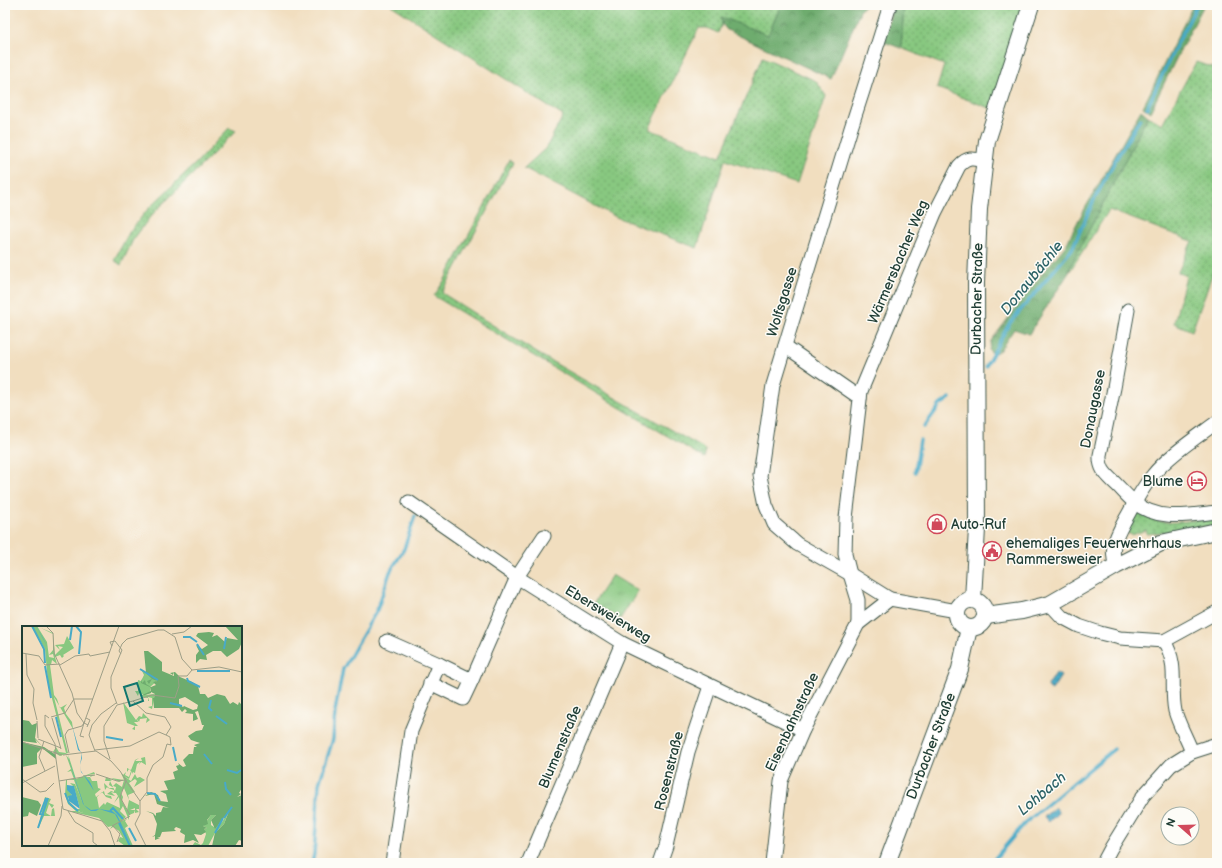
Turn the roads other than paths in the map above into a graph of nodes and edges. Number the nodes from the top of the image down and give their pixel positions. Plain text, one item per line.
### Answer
1 (890, 5) edge
2 (1031, 5) edge
3 (984, 160) junction
4 (1128, 310) dead end
5 (785, 346) junction
6 (860, 398) junction
7 (1217, 422) edge
8 (409, 502) dead end
9 (1134, 502) junction
10 (1217, 512) edge
11 (1217, 532) edge
12 (544, 536) dead end
13 (1116, 566) junction
14 (850, 574) junction
15 (517, 577) junction
16 (890, 599) junction
17 (973, 599) junction
18 (1050, 604) junction
19 (957, 611) junction
20 (1217, 612) edge
21 (986, 616) junction
22 (858, 624) junction
23 (969, 628) junction
24 (387, 640) dead end
25 (1164, 641) junction
26 (622, 643) junction
27 (439, 664) junction
28 (472, 680) junction
29 (430, 683) junction
30 (710, 686) junction
31 (803, 730) junction
32 (1217, 744) edge
33 (1192, 752) junction
34 (392, 863) edge
35 (528, 863) edge
36 (660, 863) edge
37 (772, 863) edge
38 (887, 863) edge
39 (1103, 863) edge

1 - 5 street, Wolfsgasse
2 - 3 street, Durbacher Straße
3 - 6 street, Wärmersbacher Weg
3 - 17 street, Durbacher Straße
4 - 9 street, Donaugasse
5 - 6 street
5 - 14 street, Wolfsgasse
6 - 14 street, Wärmersbacher Weg
7 - 9 street
8 - 15 street, Ebersweierweg
9 - 10 street
9 - 13 street
11 - 13 street
12 - 15 street
13 - 18 street
14 - 16 street
14 - 22 street, Eisenbahnstraße
15 - 26 street, Ebersweierweg
15 - 28 street
16 - 19 street
16 - 22 street, Eisenbahnstraße
17 - 19 street
17 - 21 street
18 - 21 street
18 - 25 street
19 - 23 street
20 - 25 street
21 - 23 street
22 - 31 street, Eisenbahnstraße
23 - 38 street, Durbacher Straße
24 - 27 street
25 - 33 street
26 - 30 street, Ebersweierweg
26 - 35 street, Blumenstraße
27 - 28 street
27 - 29 street
28 - 29 street
29 - 34 street
30 - 31 street, Ebersweierweg
30 - 36 street, Rosenstraße
31 - 37 street, Eisenbahnstraße
32 - 33 street
33 - 39 street

